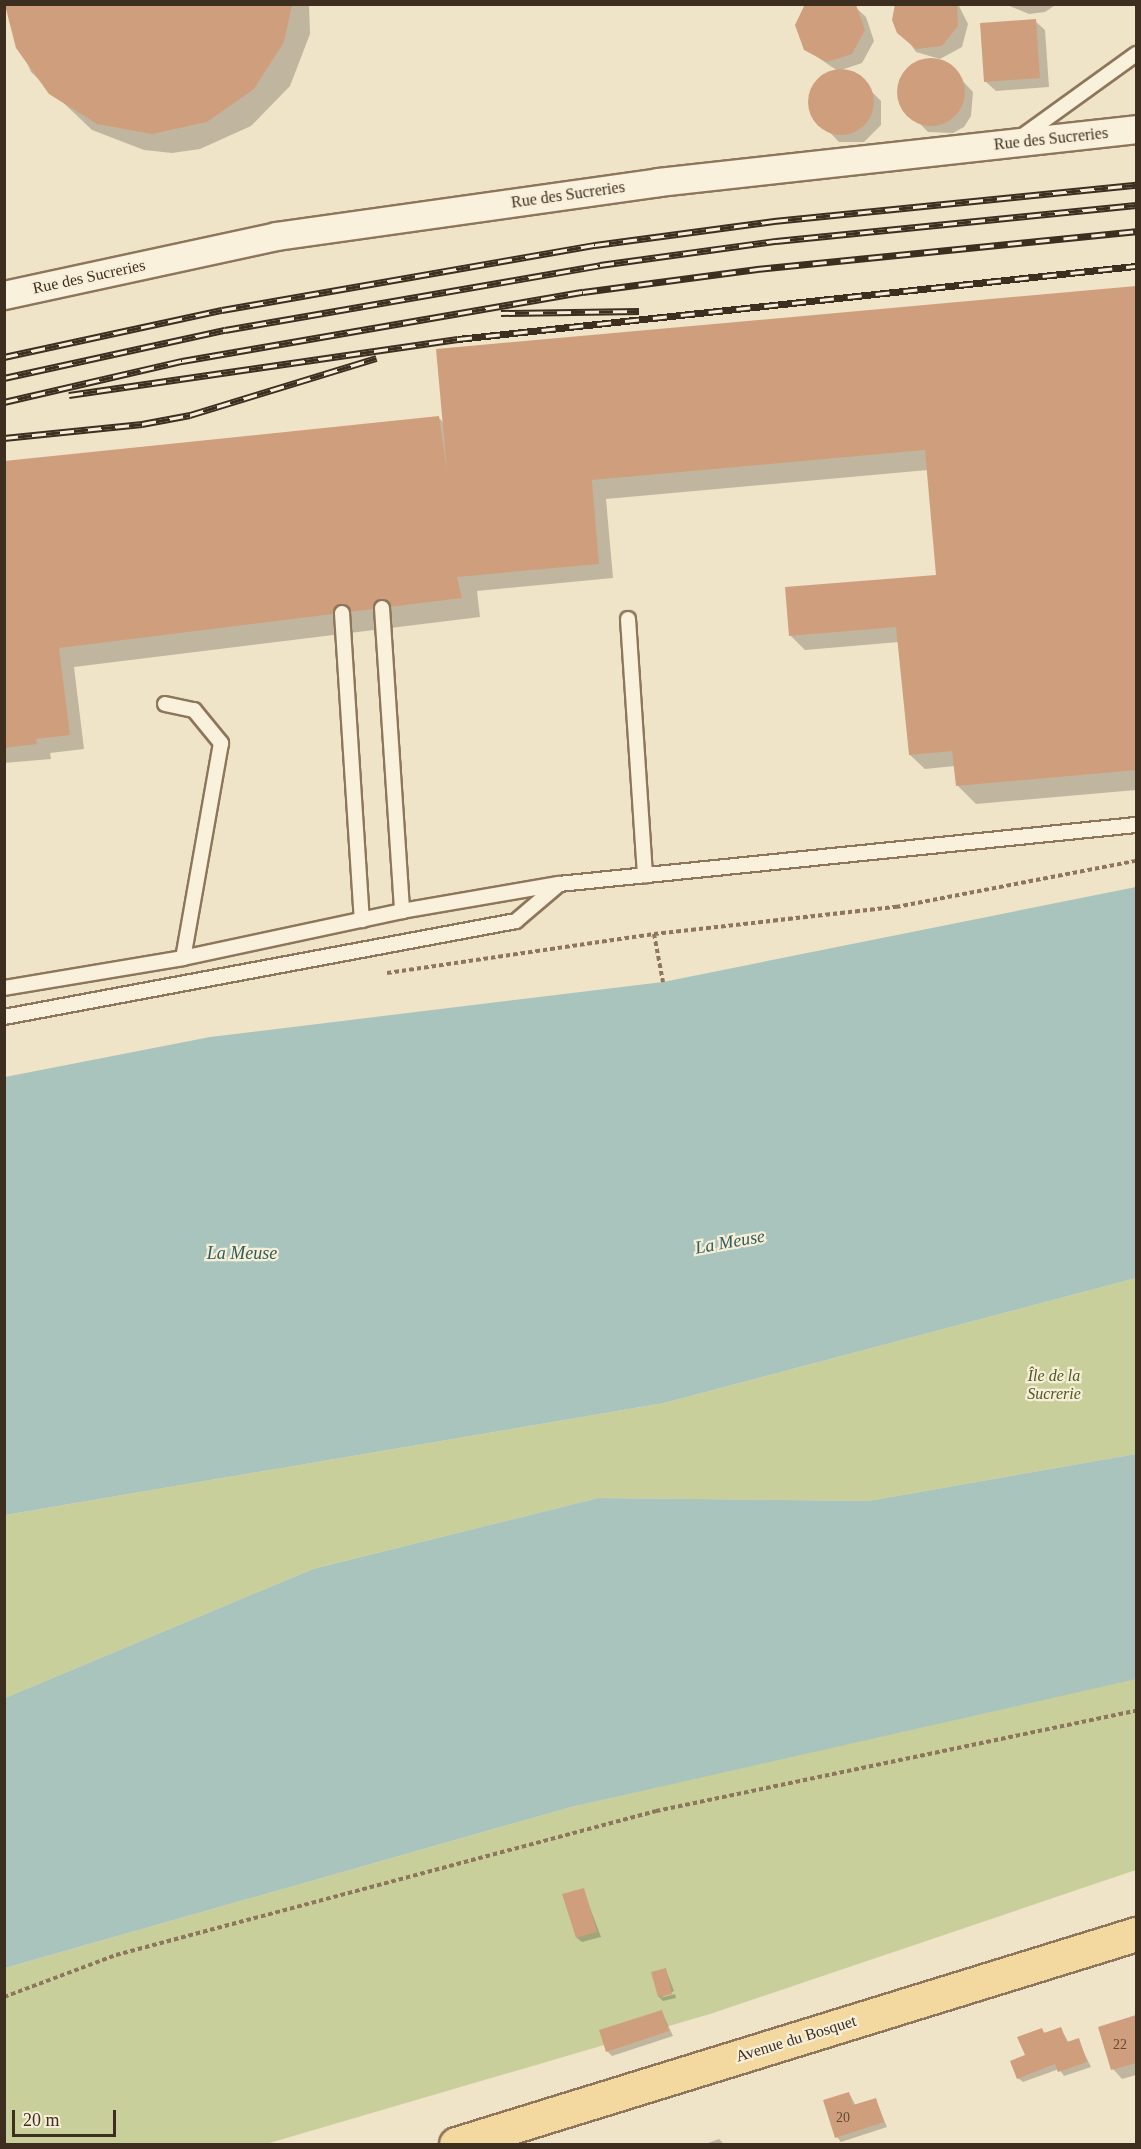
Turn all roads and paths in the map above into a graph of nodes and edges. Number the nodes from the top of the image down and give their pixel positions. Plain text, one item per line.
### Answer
1 (1137, 54) edge
2 (1137, 129) edge
3 (1014, 143) junction
4 (4, 295) edge
5 (382, 608) dead end
6 (342, 613) dead end
7 (628, 619) dead end
8 (165, 704) dead end
9 (1137, 825) edge
10 (1137, 861) edge
11 (645, 875) junction
12 (559, 884) junction
13 (402, 911) junction
14 (362, 920) junction
15 (654, 934) junction
16 (183, 958) junction
17 (385, 973) dead end
18 (663, 982) dead end
19 (4, 988) edge
20 (4, 1017) edge
21 (1137, 1711) edge
22 (1137, 1934) edge
23 (4, 1996) edge
24 (456, 2145) edge

1 - 3 lane
2 - 3 street, Rue des Sucreries
3 - 4 street, Rue des Sucreries
5 - 13 lane
6 - 14 lane
7 - 11 lane
8 - 16 lane
9 - 11 lane
10 - 15 path
11 - 12 lane
12 - 13 lane
12 - 20 lane
13 - 14 lane
14 - 16 lane
15 - 17 path
15 - 18 path
16 - 19 lane
21 - 23 path
22 - 24 main road, Avenue du Bosquet

